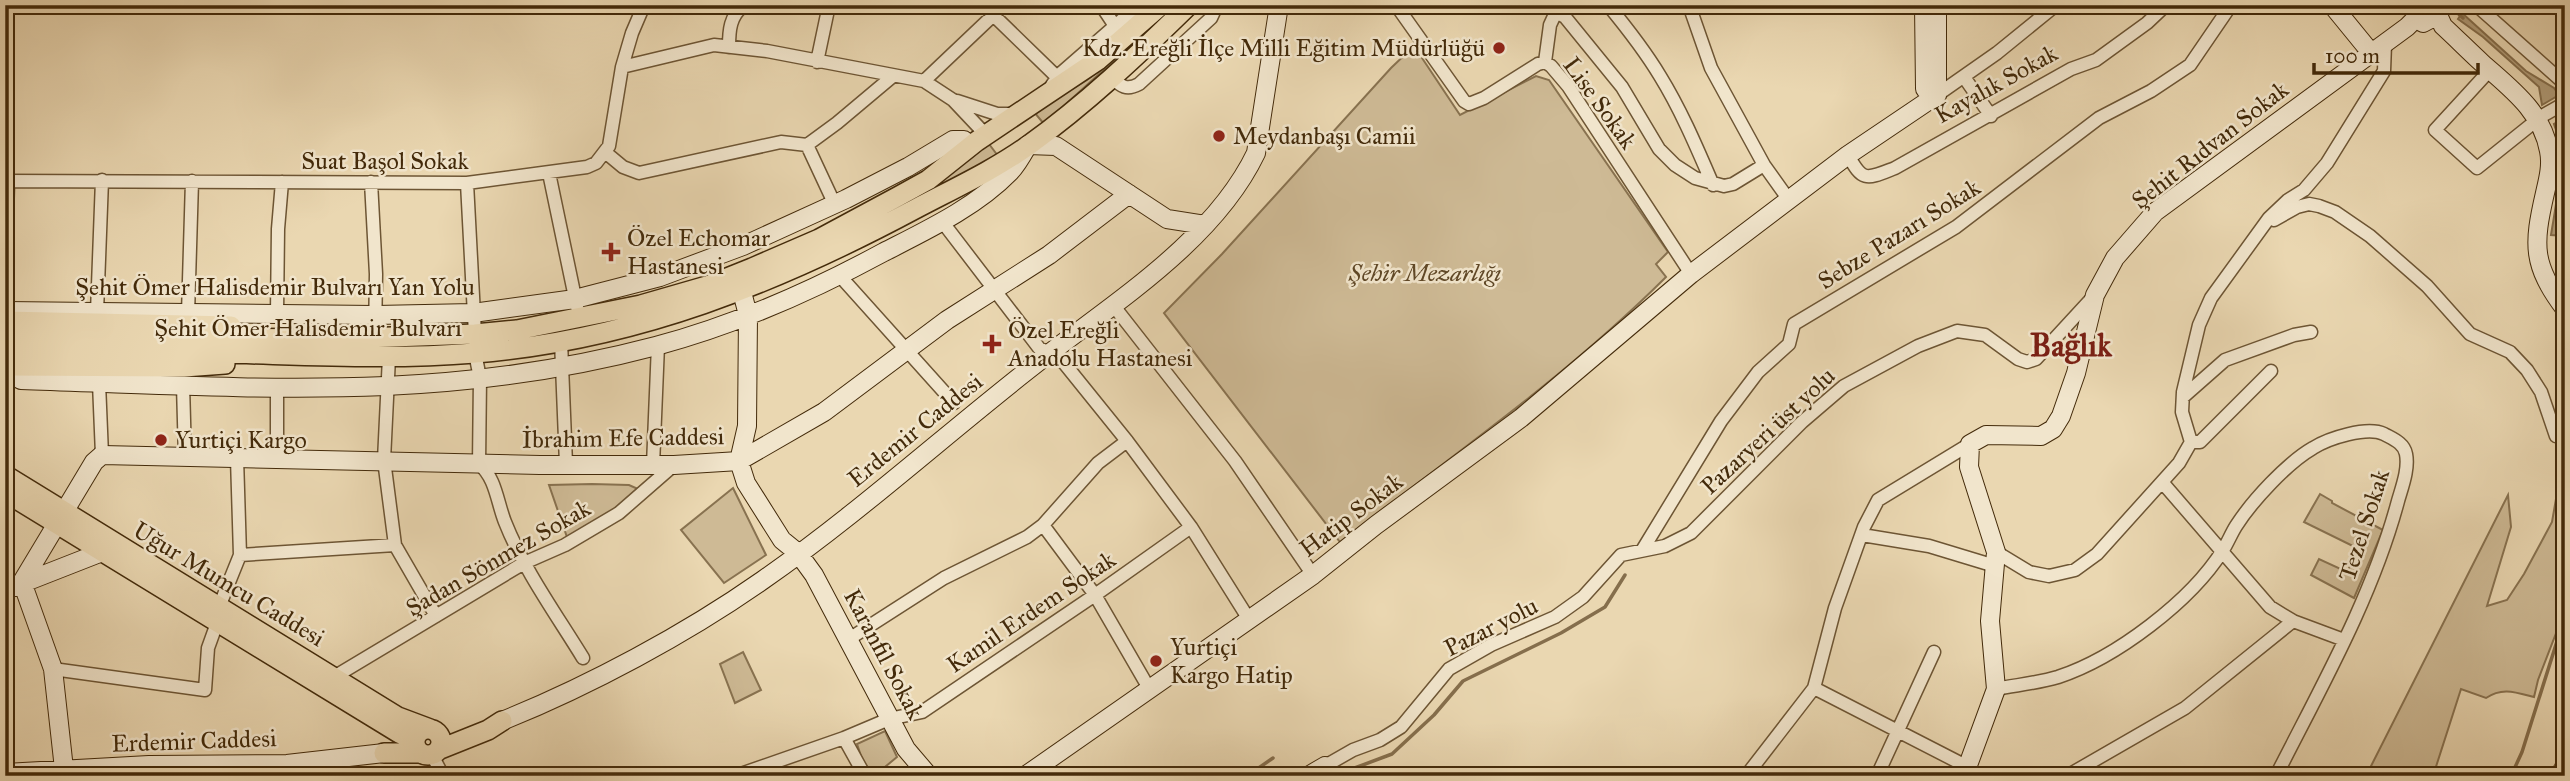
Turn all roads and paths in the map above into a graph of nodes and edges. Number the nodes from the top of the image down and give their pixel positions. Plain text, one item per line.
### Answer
1 (644, 5) edge
2 (744, 5) edge
3 (829, 5) edge
4 (983, 5) edge
5 (1004, 5) edge
6 (1101, 5) edge
7 (1139, 5) edge
8 (1161, 5) edge
9 (1189, 5) edge
10 (1217, 5) edge
11 (1279, 5) edge
12 (1396, 5) edge
13 (1608, 5) edge
14 (1689, 5) edge
15 (1924, 5) edge
16 (1937, 5) edge
17 (2056, 5) edge
18 (2166, 5) edge
19 (2231, 5) edge
20 (2332, 5) edge
21 (2476, 5) edge
22 (993, 15) junction
23 (2433, 15) edge
24 (1115, 26) junction
25 (729, 47) junction
26 (2378, 49) junction
27 (817, 62) junction
28 (1545, 62) junction
29 (622, 67) junction
30 (2490, 70) junction
31 (893, 76) junction
32 (1111, 77) junction
33 (1964, 77) junction
34 (1057, 78) junction
35 (924, 81) junction
36 (2565, 84) edge
37 (1044, 98) junction
38 (1931, 98) junction
39 (953, 100) junction
40 (2565, 103) edge
41 (1991, 116) junction
42 (1010, 118) junction
43 (2537, 119) junction
44 (978, 141) junction
45 (1034, 141) junction
46 (807, 145) junction
47 (605, 152) junction
48 (1848, 155) junction
49 (1006, 160) junction
50 (1764, 165) junction
51 (549, 173) junction
52 (102, 180) junction
53 (6, 181) edge
54 (192, 181) junction
55 (282, 182) junction
56 (371, 182) junction
57 (467, 183) junction
58 (1713, 184) junction
59 (1129, 194) junction
60 (1789, 200) junction
61 (835, 205) junction
62 (1167, 219) junction
63 (941, 220) junction
64 (1205, 225) junction
65 (2259, 231) junction
66 (1180, 250) junction
67 (1691, 274) junction
68 (840, 276) junction
69 (5, 285) edge
70 (742, 292) junction
71 (995, 292) junction
72 (2095, 295) junction
73 (575, 299) junction
74 (1112, 305) junction
75 (2565, 309) edge
76 (5, 312) edge
77 (97, 312) junction
78 (278, 313) junction
79 (473, 313) junction
80 (188, 314) junction
81 (376, 315) junction
82 (748, 315) junction
83 (579, 319) junction
84 (5, 321) edge
85 (2311, 332) dead end
86 (5, 337) edge
87 (374, 338) junction
88 (561, 341) junction
89 (475, 344) junction
90 (183, 345) junction
91 (657, 345) junction
92 (337, 347) junction
93 (906, 350) junction
94 (5, 351) edge
95 (1049, 353) junction
96 (388, 357) junction
97 (564, 365) junction
98 (10, 370) edge
99 (2271, 371) dead end
100 (480, 378) junction
101 (99, 383) junction
102 (183, 385) junction
103 (386, 386) junction
104 (277, 387) junction
105 (2183, 397) junction
106 (954, 403) dead end
107 (2556, 436) dead end
108 (1127, 441) junction
109 (2191, 442) junction
110 (1970, 444) junction
111 (102, 455) junction
112 (185, 457) junction
113 (237, 458) junction
114 (277, 458) junction
115 (384, 460) junction
116 (739, 461) junction
117 (479, 464) junction
118 (566, 464) junction
119 (653, 465) junction
120 (674, 466) junction
121 (5, 475) edge
122 (2162, 481) junction
123 (5, 492) edge
124 (61, 518) junction
125 (1043, 525) junction
126 (1191, 527) junction
127 (1862, 535) junction
128 (395, 545) junction
129 (1643, 549) junction
130 (2222, 551) junction
131 (102, 552) junction
132 (798, 553) junction
133 (240, 555) junction
134 (1996, 559) junction
135 (524, 563) junction
136 (1313, 575) junction
137 (22, 582) junction
138 (5, 590) edge
139 (1095, 595) junction
140 (218, 615) junction
141 (436, 616) junction
142 (1250, 621) junction
143 (2293, 621) junction
144 (849, 639) junction
145 (2344, 640) junction
146 (1934, 652) dead end
147 (583, 658) dead end
148 (53, 669) junction
149 (334, 677) junction
150 (1814, 688) junction
151 (1996, 689) junction
152 (1150, 690) junction
153 (889, 719) junction
154 (502, 721) joint
155 (1899, 732) junction
156 (844, 738) junction
157 (426, 743) junction
158 (384, 753) joint
159 (2565, 761) edge
160 (64, 769) junction
161 (214, 770) edge
162 (1326, 771) edge
163 (1965, 771) edge
164 (105, 772) edge
165 (5, 773) edge
166 (443, 776) edge
167 (735, 776) edge
168 (865, 776) edge
169 (929, 776) edge
170 (1025, 776) edge
171 (1308, 776) edge
172 (1746, 776) edge
173 (1877, 776) edge
174 (2067, 776) edge
175 (2276, 776) edge
176 (2556, 776) edge

1 - 29 street
2 - 25 street
3 - 27 street
4 - 22 street
5 - 22 street
6 - 24 street
7 - 24 street
8 - 37 main road, Şehit Ömer Halisdemir Bulvarı
9 - 32 main road, Şehit Ömer Halisdemir Bulvarı
10 - 32 street
11 - 64 street, Erdemir Caddesi
12 - 28 street, Lise Sokak
13 - 58 street
14 - 50 street
15 - 38 street
16 - 38 street
17 - 33 street, Kayalık Sokak
18 - 41 street, Kayalık Sokak
19 - 129 street, Sebze Pazarı Sokak
20 - 26 street
21 - 36 street
22 - 34 street
22 - 35 street
23 - 26 street, Şehit Rıdvan Sokak
23 - 30 street
24 - 34 street
25 - 27 street
25 - 29 street
26 - 65 street
26 - 72 street, Şehit Rıdvan Sokak
27 - 31 street
28 - 58 street
28 - 67 street, Lise Sokak
29 - 47 street
30 - 43 street
30 - 43 street
31 - 35 street
31 - 46 street
32 - 45 main road, Şehit Ömer Halisdemir Bulvarı
33 - 38 street, Kayalık Sokak
33 - 41 street
34 - 37 street
35 - 39 street
37 - 42 main road, Şehit Ömer Halisdemir Bulvarı
38 - 48 street, Kayalık Sokak
39 - 42 street
39 - 44 street
40 - 43 street
41 - 48 street, Kayalık Sokak
42 - 44 main road, Şehit Ömer Halisdemir Bulvarı
42 - 45 main road
43 - 75 street
44 - 49 main road
44 - 61 street, Şehit Ömer Halisdemir Bulvarı Yan Yolu
44 - 83 main road, Şehit Ömer Halisdemir Bulvarı
45 - 49 main road, Şehit Ömer Halisdemir Bulvarı
45 - 59 street
45 - 63 street
46 - 47 street
46 - 61 street
47 - 51 street, Suat Başol Sokak
48 - 60 street, Kayalık Sokak
49 - 70 main road, Şehit Ömer Halisdemir Bulvarı
50 - 58 street
50 - 60 street
51 - 57 street, Suat Başol Sokak
51 - 73 street
52 - 53 street, Suat Başol Sokak
52 - 54 street, Suat Başol Sokak
52 - 77 street
53 - 69 street
54 - 55 street, Suat Başol Sokak
54 - 80 street
55 - 56 street, Suat Başol Sokak
55 - 78 street
56 - 57 street, Suat Başol Sokak
56 - 81 street
57 - 79 street
59 - 62 street
59 - 71 street, İbrahim Efe Caddesi
60 - 67 street, Kayalık Sokak
61 - 73 street, Şehit Ömer Halisdemir Bulvarı Yan Yolu
62 - 64 street
62 - 66 street
63 - 68 street
63 - 71 street
64 - 66 street, Erdemir Caddesi
65 - 105 street
65 - 107 street
66 - 74 street, Erdemir Caddesi
67 - 136 street, Hatip Sokak
68 - 82 street
68 - 93 street
70 - 82 street
70 - 88 main road, Şehit Ömer Halisdemir Bulvarı
71 - 93 street, İbrahim Efe Caddesi
71 - 95 street
72 - 110 street, Şehit Rıdvan Sokak
72 - 129 street, Pazaryeri üst yolu
73 - 79 street, Şehit Ömer Halisdemir Bulvarı Yan Yolu
73 - 83 street
74 - 95 street, Erdemir Caddesi
74 - 136 street
76 - 77 street, Şehit Ömer Halisdemir Bulvarı Yan Yolu
77 - 80 street, Şehit Ömer Halisdemir Bulvarı Yan Yolu
78 - 80 street, Şehit Ömer Halisdemir Bulvarı Yan Yolu
78 - 81 street, Şehit Ömer Halisdemir Bulvarı Yan Yolu
79 - 81 street, Şehit Ömer Halisdemir Bulvarı Yan Yolu
79 - 89 street
81 - 87 street
82 - 91 street
82 - 116 street
83 - 89 main road, Şehit Ömer Halisdemir Bulvarı
84 - 92 main road, Şehit Ömer Halisdemir Bulvarı
85 - 105 street
86 - 90 main road, Şehit Ömer Halisdemir Bulvarı
87 - 89 main road, Şehit Ömer Halisdemir Bulvarı
87 - 92 main road, Şehit Ömer Halisdemir Bulvarı
88 - 89 main road, Şehit Ömer Halisdemir Bulvarı
88 - 97 street
89 - 96 main road, Şehit Ömer Halisdemir Bulvarı
89 - 100 street
90 - 92 main road, Şehit Ömer Halisdemir Bulvarı
90 - 94 main road, Şehit Ömer Halisdemir Bulvarı
91 - 97 street
91 - 119 street
92 - 96 main road, Şehit Ömer Halisdemir Bulvarı
92 - 98 main road
93 - 106 street
93 - 116 street, İbrahim Efe Caddesi
95 - 108 street
95 - 132 street, Erdemir Caddesi
96 - 103 street
97 - 100 street
97 - 118 street
98 - 101 street
99 - 109 street
100 - 103 street
100 - 117 street
101 - 102 street
101 - 111 street
102 - 104 street
102 - 112 street
103 - 104 street
103 - 115 street
104 - 114 street
105 - 109 street
108 - 125 street
108 - 126 street
109 - 122 street
110 - 127 street
110 - 134 street
111 - 112 street, İbrahim Efe Caddesi
111 - 124 street
112 - 113 street, İbrahim Efe Caddesi
113 - 114 street, İbrahim Efe Caddesi
113 - 133 street
114 - 115 street, İbrahim Efe Caddesi
115 - 117 street, İbrahim Efe Caddesi
115 - 128 street
116 - 120 street, İbrahim Efe Caddesi
116 - 132 street, Karanfil Sokak
117 - 118 street, İbrahim Efe Caddesi
117 - 135 street
118 - 119 street, İbrahim Efe Caddesi
119 - 120 street, İbrahim Efe Caddesi
120 - 135 street, Şadan Sönmez Sokak
121 - 124 main road, Uğur Mumcu Caddesi
122 - 130 street
122 - 134 street
123 - 124 main road, Uğur Mumcu Caddesi
124 - 131 main road, Uğur Mumcu Caddesi
124 - 137 street
124 - 140 main road, Uğur Mumcu Caddesi
125 - 139 street
125 - 144 street
126 - 139 street, Kamil Erdem Sokak
126 - 142 street
127 - 134 street
127 - 150 street
128 - 133 street
128 - 141 street
129 - 162 street, Pazar yolu
130 - 143 street
130 - 145 street, Tezel Sokak
130 - 151 street, Tezel Sokak
131 - 137 street
131 - 140 main road, Uğur Mumcu Caddesi
132 - 144 street, Karanfil Sokak
132 - 154 street, Erdemir Caddesi
133 - 140 street
134 - 151 street
135 - 141 street, Şadan Sönmez Sokak
135 - 147 street
136 - 142 street, Hatip Sokak
137 - 138 street
137 - 148 street
139 - 152 street
139 - 153 street, Kamil Erdem Sokak
140 - 148 street
140 - 149 main road, Uğur Mumcu Caddesi
140 - 157 main road, Uğur Mumcu Caddesi
141 - 149 street, Şadan Sönmez Sokak
142 - 152 street, Hatip Sokak
143 - 145 street
143 - 174 street
144 - 153 street, Karanfil Sokak
145 - 175 street, Tezel Sokak
146 - 155 street
148 - 160 street
149 - 157 main road, Uğur Mumcu Caddesi
150 - 155 street
150 - 172 street
151 - 163 street
152 - 170 street, Hatip Sokak
153 - 156 street, Kamil Erdem Sokak
153 - 169 street, Karanfil Sokak
154 - 157 main road, Erdemir Caddesi
155 - 163 street
155 - 173 street
156 - 167 street, Kamil Erdem Sokak
156 - 168 street
157 - 158 main road, Erdemir Caddesi
157 - 166 street
158 - 161 street, Erdemir Caddesi
159 - 176 street
160 - 164 street, Erdemir Caddesi
160 - 165 street, Erdemir Caddesi
161 - 164 street, Erdemir Caddesi
162 - 171 street

